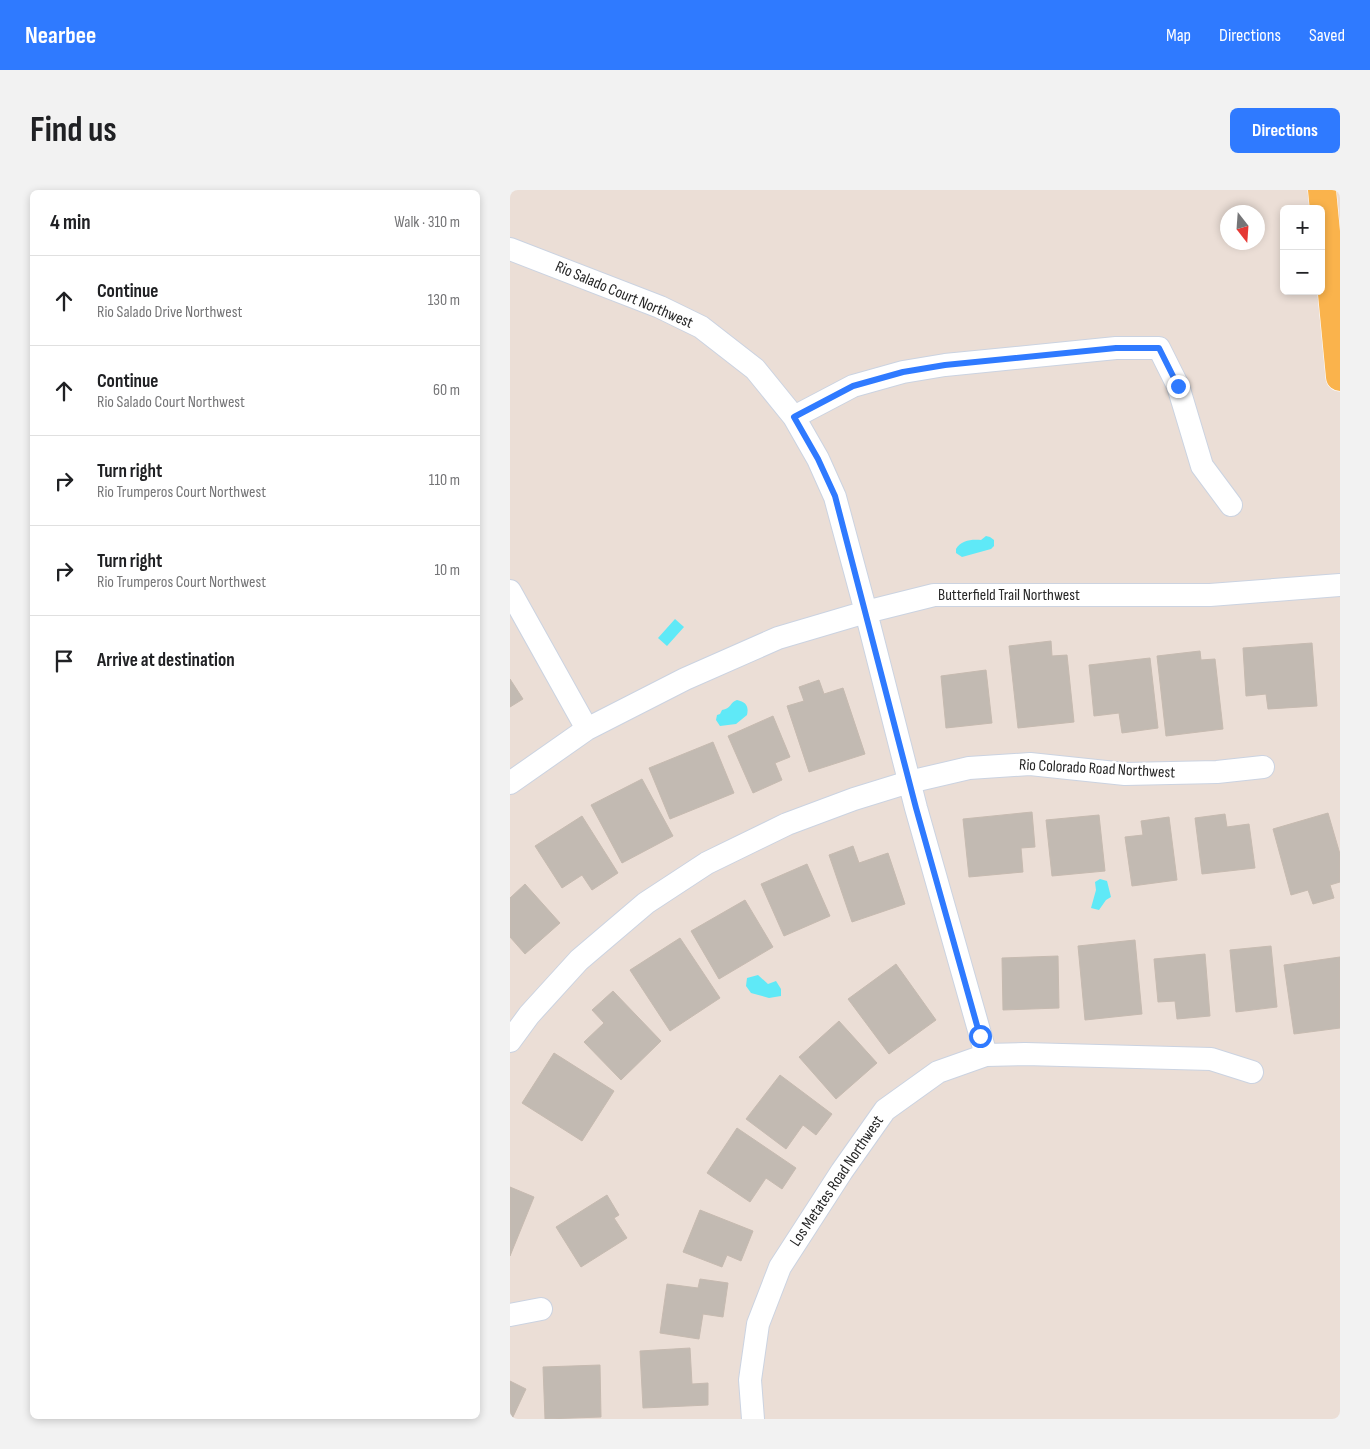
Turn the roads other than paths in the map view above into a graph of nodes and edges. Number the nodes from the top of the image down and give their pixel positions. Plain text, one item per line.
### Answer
1 (1322, 190) edge
2 (510, 249) edge
3 (1340, 377) edge
4 (794, 417) junction
5 (1231, 505) dead end
6 (1340, 585) edge
7 (510, 591) edge
8 (866, 612) junction
9 (587, 729) junction
10 (1263, 767) dead end
11 (909, 782) junction
12 (510, 783) edge
13 (510, 1042) edge
14 (986, 1055) junction
15 (1252, 1072) dead end
16 (542, 1309) dead end
17 (510, 1315) edge
18 (753, 1419) edge

1 - 3 main road
2 - 4 street, Rio Salado Court Northwest
4 - 5 street
4 - 8 street, Rio Salado Court Northwest
6 - 8 street, Butterfield Trail Northwest
7 - 9 street
8 - 9 street, Butterfield Trail Northwest
8 - 11 street, Rio Salado Court Northwest
9 - 12 street, Butterfield Trail Northwest
10 - 11 street, Rio Colorado Road Northwest
11 - 13 street, Rio Colorado Road Northwest
11 - 14 street, Rio Salado Court Northwest
14 - 15 street, Los Metates Road Northwest
14 - 18 street, Los Metates Road Northwest
16 - 17 street

